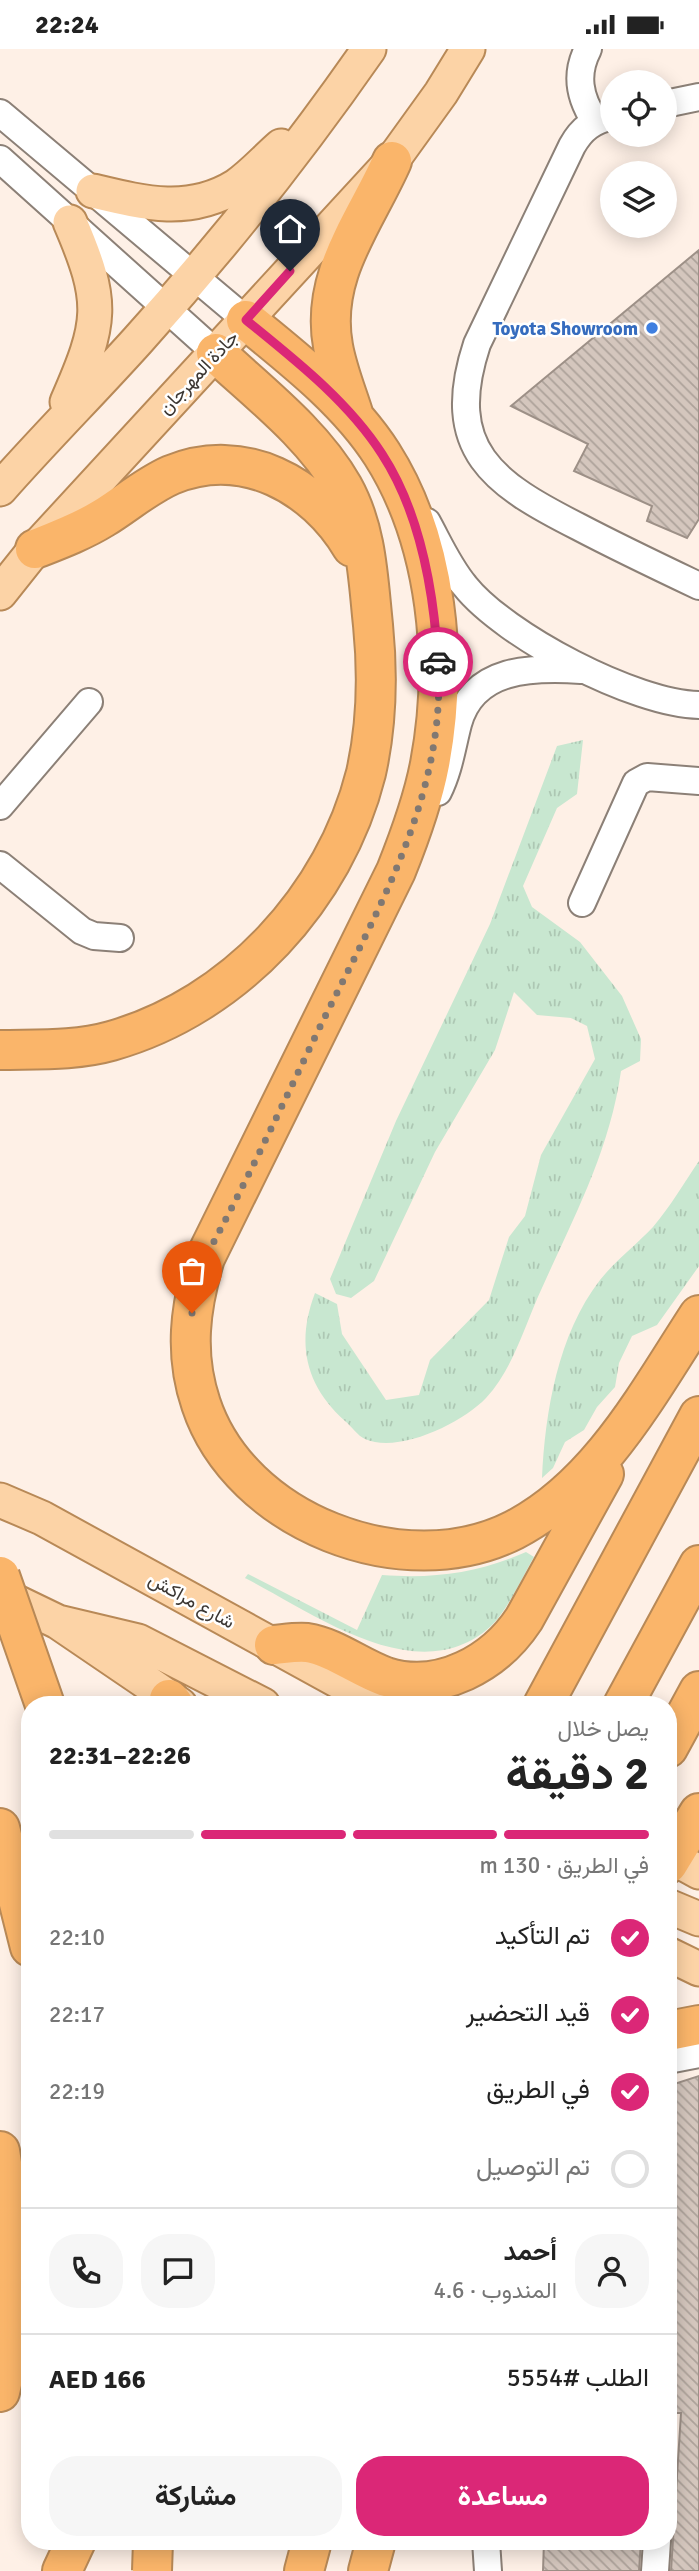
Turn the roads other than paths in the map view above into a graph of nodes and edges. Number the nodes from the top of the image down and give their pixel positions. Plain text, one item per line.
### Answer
1 (369, 49) edge
2 (468, 49) edge
3 (588, 49) edge
4 (699, 97) edge
5 (677, 102) edge
6 (0, 113) edge
7 (600, 116) edge
8 (320, 119) junction
9 (600, 120) edge
10 (0, 159) edge
11 (392, 161) junction
12 (93, 191) junction
13 (70, 222) junction
14 (194, 276) junction
15 (166, 308) junction
16 (246, 320) junction
17 (216, 353) junction
18 (355, 419) junction
19 (58, 424) junction
20 (398, 484) junction
21 (0, 489) edge
22 (35, 549) junction
23 (368, 584) junction
24 (699, 586) edge
25 (0, 593) edge
26 (590, 671) junction
27 (645, 695) junction
28 (89, 702) dead end
29 (699, 705) edge
30 (699, 723) edge
31 (699, 781) edge
32 (0, 806) edge
33 (419, 812) junction
34 (0, 865) edge
35 (582, 903) dead end
36 (120, 937) dead end
37 (0, 1050) edge
38 (699, 1315) edge
39 (638, 1407) junction
40 (699, 1416) edge
41 (0, 1500) edge
42 (699, 1565) edge
43 (0, 1576) edge
44 (0, 1594) edge
45 (58, 1622) junction
46 (274, 1645) junction
47 (699, 1691) edge
48 (42, 1696) edge
49 (165, 1696) edge
50 (246, 1696) edge
51 (366, 1696) edge
52 (548, 1696) edge
53 (628, 1696) edge
54 (677, 1731) edge
55 (699, 1813) edge
56 (0, 1828) edge
57 (677, 1857) edge
58 (677, 1910) edge
59 (21, 1911) edge
60 (699, 1919) edge
61 (677, 1958) edge
62 (699, 1969) edge
63 (699, 2025) edge
64 (677, 2029) edge
65 (699, 2054) edge
66 (677, 2058) edge
67 (0, 2151) edge
68 (0, 2392) edge
69 (72, 2550) edge
70 (88, 2550) edge
71 (310, 2550) edge
72 (374, 2550) edge
73 (487, 2550) edge
74 (656, 2550) edge
75 (62, 2571) edge
76 (87, 2571) edge
77 (304, 2571) edge
78 (368, 2571) edge
79 (488, 2571) edge
80 (655, 2571) edge

1 - 8 main road
2 - 11 main road, جادة المهرجان
3 - 7 street
4 - 5 street
6 - 12 street
8 - 12 main road
8 - 14 main road
9 - 24 street
10 - 13 street
11 - 16 main road, جادة المهرجان
11 - 18 highway
12 - 14 street
13 - 15 street
13 - 19 main road
14 - 15 main road
14 - 16 street
15 - 17 street
15 - 19 main road
16 - 17 main road, جادة المهرجان
16 - 18 highway
17 - 22 main road, جادة المهرجان
17 - 23 highway
18 - 20 highway
19 - 21 main road
20 - 26 street
20 - 33 highway
22 - 23 highway
22 - 25 main road, جادة المهرجان
23 - 37 highway
26 - 27 street
26 - 33 street
27 - 29 street
27 - 30 street
28 - 32 street
31 - 35 street
33 - 39 highway
34 - 36 street
38 - 39 highway
39 - 46 highway
40 - 52 highway
41 - 46 main road, شارع مراكش
42 - 53 highway
43 - 48 highway, bridge
44 - 45 main road
45 - 49 main road
45 - 50 main road
46 - 51 main road, شارع مراكش
47 - 54 highway
55 - 57 highway
56 - 59 highway
58 - 60 main road
61 - 62 main road
63 - 64 highway
65 - 66 street
67 - 68 highway
69 - 75 highway
70 - 76 highway
71 - 77 highway
72 - 78 highway
73 - 79 street
74 - 80 street

